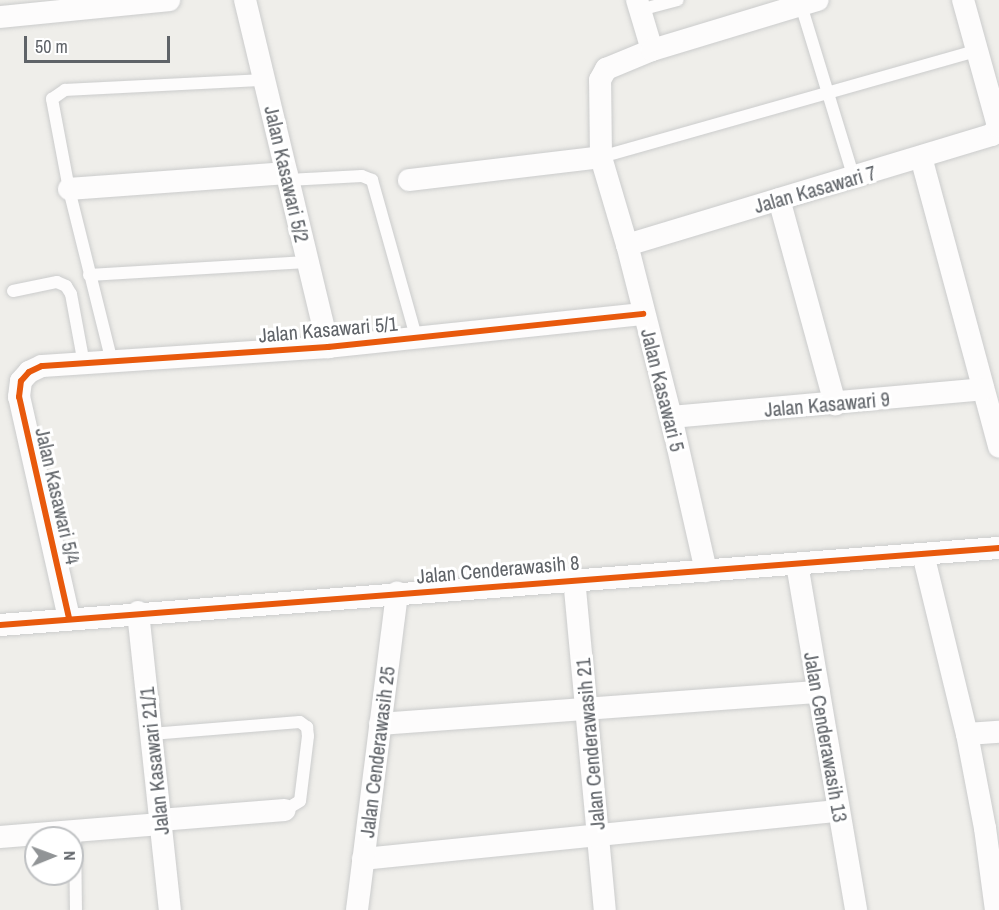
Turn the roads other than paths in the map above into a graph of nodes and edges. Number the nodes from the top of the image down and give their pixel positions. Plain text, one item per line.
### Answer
1 (169, 0) edge
2 (245, 0) edge
3 (678, 0) edge
4 (963, 0) edge
5 (809, 2) edge
6 (639, 5) edge
7 (0, 17) edge
8 (652, 50) junction
9 (978, 50) junction
10 (264, 80) junction
11 (829, 92) junction
12 (998, 126) edge
13 (600, 157) junction
14 (921, 158) junction
15 (287, 177) junction
16 (854, 178) junction
17 (409, 180) dead end
18 (69, 189) junction
19 (779, 199) junction
20 (627, 245) junction
21 (308, 262) junction
22 (89, 274) junction
23 (13, 291) dead end
24 (643, 314) junction
25 (416, 337) junction
26 (328, 347) junction
27 (112, 362) junction
28 (84, 364) junction
29 (21, 381) joint
30 (983, 389) junction
31 (835, 404) junction
32 (671, 417) junction
33 (999, 447) edge
34 (999, 548) edge
35 (922, 554) junction
36 (797, 564) junction
37 (706, 571) junction
38 (574, 579) junction
39 (397, 593) junction
40 (138, 612) junction
41 (69, 618) junction
42 (0, 624) edge
43 (819, 692) junction
44 (586, 707) junction
45 (380, 724) junction
46 (999, 732) edge
47 (151, 734) junction
48 (967, 735) junction
49 (285, 810) joint
50 (839, 811) junction
51 (160, 822) junction
52 (992, 827) edge
53 (84, 830) edge
54 (598, 834) junction
55 (24, 835) edge
56 (0, 837) edge
57 (363, 859) junction
58 (76, 886) edge
59 (76, 910) edge
60 (170, 910) edge
61 (357, 910) edge
62 (605, 910) edge
63 (856, 910) edge
64 (996, 910) edge

1 - 7 street
2 - 10 street, Jalan Kasawari 5/2
3 - 6 lane
4 - 9 street
5 - 8 street
5 - 11 lane
6 - 8 street
8 - 13 street, Jalan Kasawari 5
9 - 11 lane
9 - 12 street
10 - 15 street, Jalan Kasawari 5/2
10 - 18 lane
11 - 13 lane
11 - 16 lane
12 - 14 street, Jalan Kasawari 7
13 - 17 street
13 - 20 street, Jalan Kasawari 5
14 - 16 street, Jalan Kasawari 7
14 - 30 street
15 - 18 street
15 - 21 street, Jalan Kasawari 5/2
15 - 25 lane
16 - 19 street, Jalan Kasawari 7
18 - 22 lane
19 - 20 street, Jalan Kasawari 7
19 - 31 street
20 - 24 street, Jalan Kasawari 5
21 - 22 lane
21 - 26 street, Jalan Kasawari 5/2
22 - 27 lane
23 - 28 lane
24 - 25 street, Jalan Kasawari 5/1
24 - 32 street, Jalan Kasawari 5
25 - 26 street, Jalan Kasawari 5/1
26 - 27 street, Jalan Kasawari 5/1
27 - 28 street, Jalan Kasawari 5/1
28 - 29 street, Jalan Kasawari 5/1
29 - 41 street, Jalan Kasawari 5/4
30 - 31 street, Jalan Kasawari 9
30 - 33 street
31 - 32 street, Jalan Kasawari 9
32 - 37 street, Jalan Kasawari 5
34 - 35 street, Jalan Cenderawasih 8
35 - 36 street, Jalan Cenderawasih 8
35 - 48 street
36 - 37 street, Jalan Cenderawasih 8
36 - 43 street, Jalan Cenderawasih 13
37 - 38 street, Jalan Cenderawasih 8
38 - 39 street, Jalan Cenderawasih 8
38 - 44 street, Jalan Cenderawasih 21
39 - 40 street, Jalan Cenderawasih 8
39 - 45 street, Jalan Cenderawasih 25
40 - 41 street, Jalan Cenderawasih 8
40 - 47 street, Jalan Kasawari 21/1
41 - 42 street, Jalan Cenderawasih 8
43 - 44 street
43 - 50 street, Jalan Cenderawasih 13
44 - 45 street
44 - 54 street, Jalan Cenderawasih 21
45 - 57 street, Jalan Cenderawasih 25
46 - 48 street
47 - 49 lane
47 - 51 street, Jalan Kasawari 21/1
48 - 52 street
49 - 51 street
50 - 54 street
50 - 63 street, Jalan Cenderawasih 13
51 - 53 street
51 - 60 street, Jalan Kasawari 21/1
52 - 64 street
54 - 57 street
54 - 62 street, Jalan Cenderawasih 21
55 - 56 street
57 - 61 street, Jalan Cenderawasih 25
58 - 59 lane

